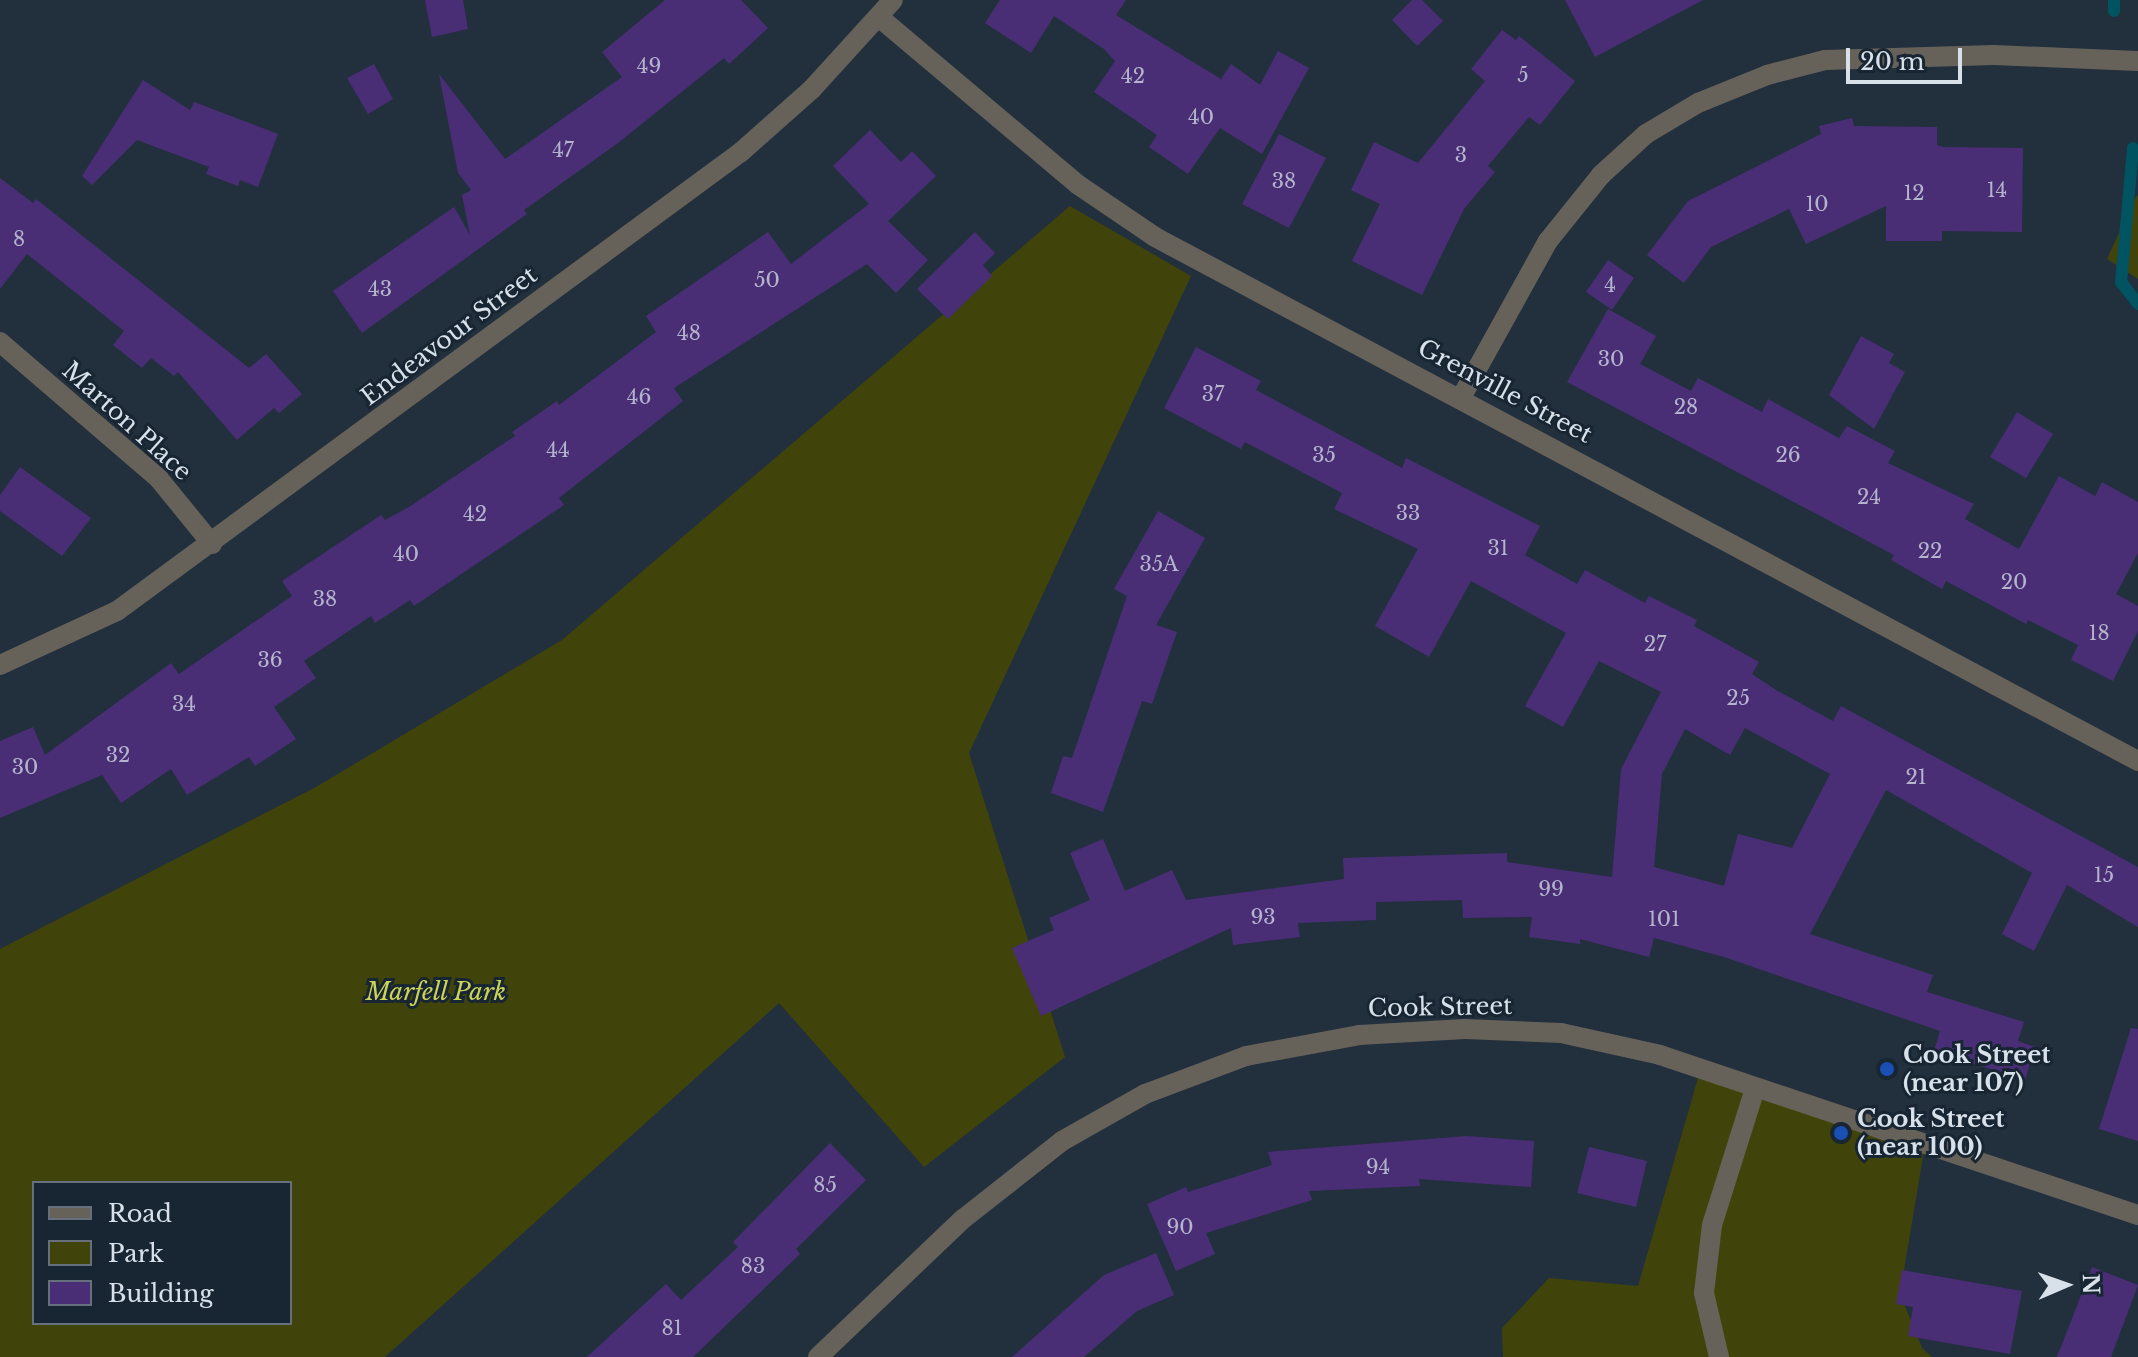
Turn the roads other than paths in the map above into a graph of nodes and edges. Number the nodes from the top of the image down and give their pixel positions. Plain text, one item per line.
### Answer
1 (893, 0) edge
2 (880, 18) junction
3 (2138, 61) edge
4 (0, 342) edge
5 (1462, 396) junction
6 (212, 544) junction
7 (0, 665) edge
8 (2138, 761) edge
9 (1755, 1089) junction
10 (2138, 1215) edge
11 (818, 1357) edge
12 (1719, 1357) edge

1 - 2 street, Endeavour Street
2 - 5 street, Grenville Street
2 - 6 street, Endeavour Street
3 - 5 street
4 - 6 street, Marton Place
5 - 8 street, Grenville Street
6 - 7 street, Endeavour Street
9 - 10 street, Cook Street
9 - 11 street, Cook Street
9 - 12 street

